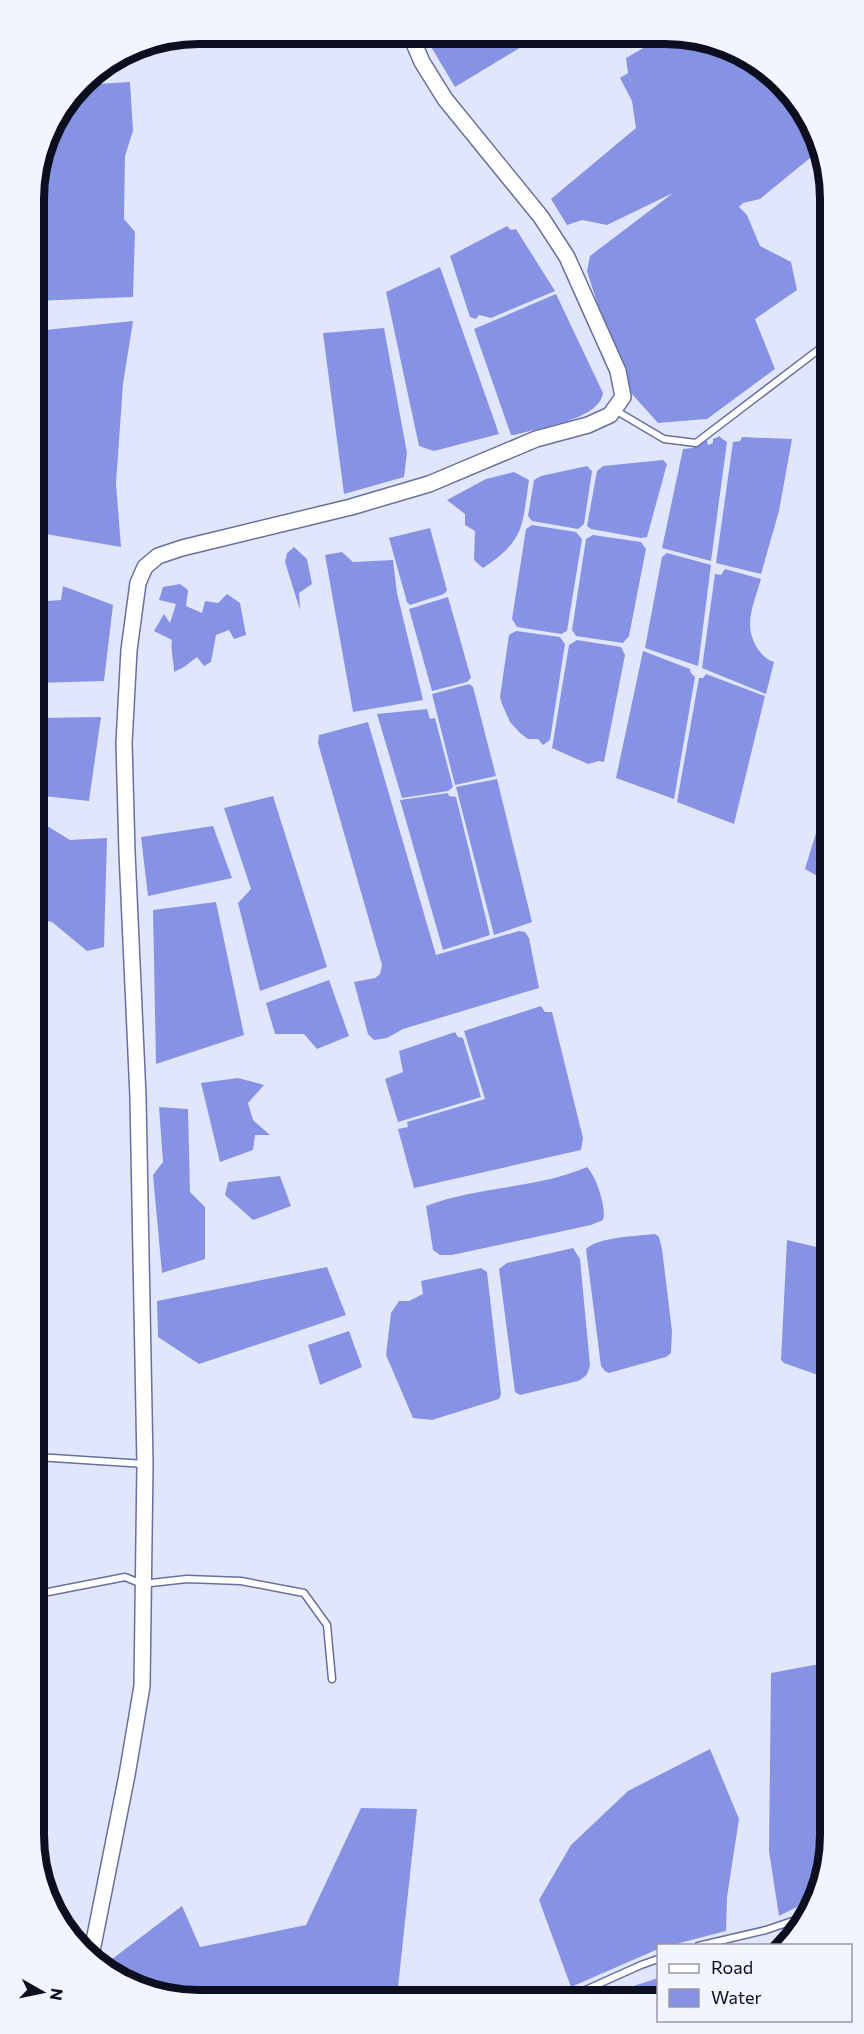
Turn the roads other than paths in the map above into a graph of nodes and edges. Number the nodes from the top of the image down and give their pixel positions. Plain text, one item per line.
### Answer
1 (414, 44) edge
2 (820, 350) edge
3 (614, 410) junction
4 (44, 1457) edge
5 (145, 1464) junction
6 (142, 1584) junction
7 (44, 1593) edge
8 (332, 1679) dead end
9 (794, 1920) edge
10 (706, 1944) edge
11 (92, 1948) edge
12 (657, 1959) edge
13 (585, 1990) edge

1 - 3 street
2 - 3 lane
3 - 5 street
4 - 5 lane
5 - 6 street
6 - 7 lane
6 - 8 lane
6 - 11 street
9 - 10 lane
12 - 13 lane

